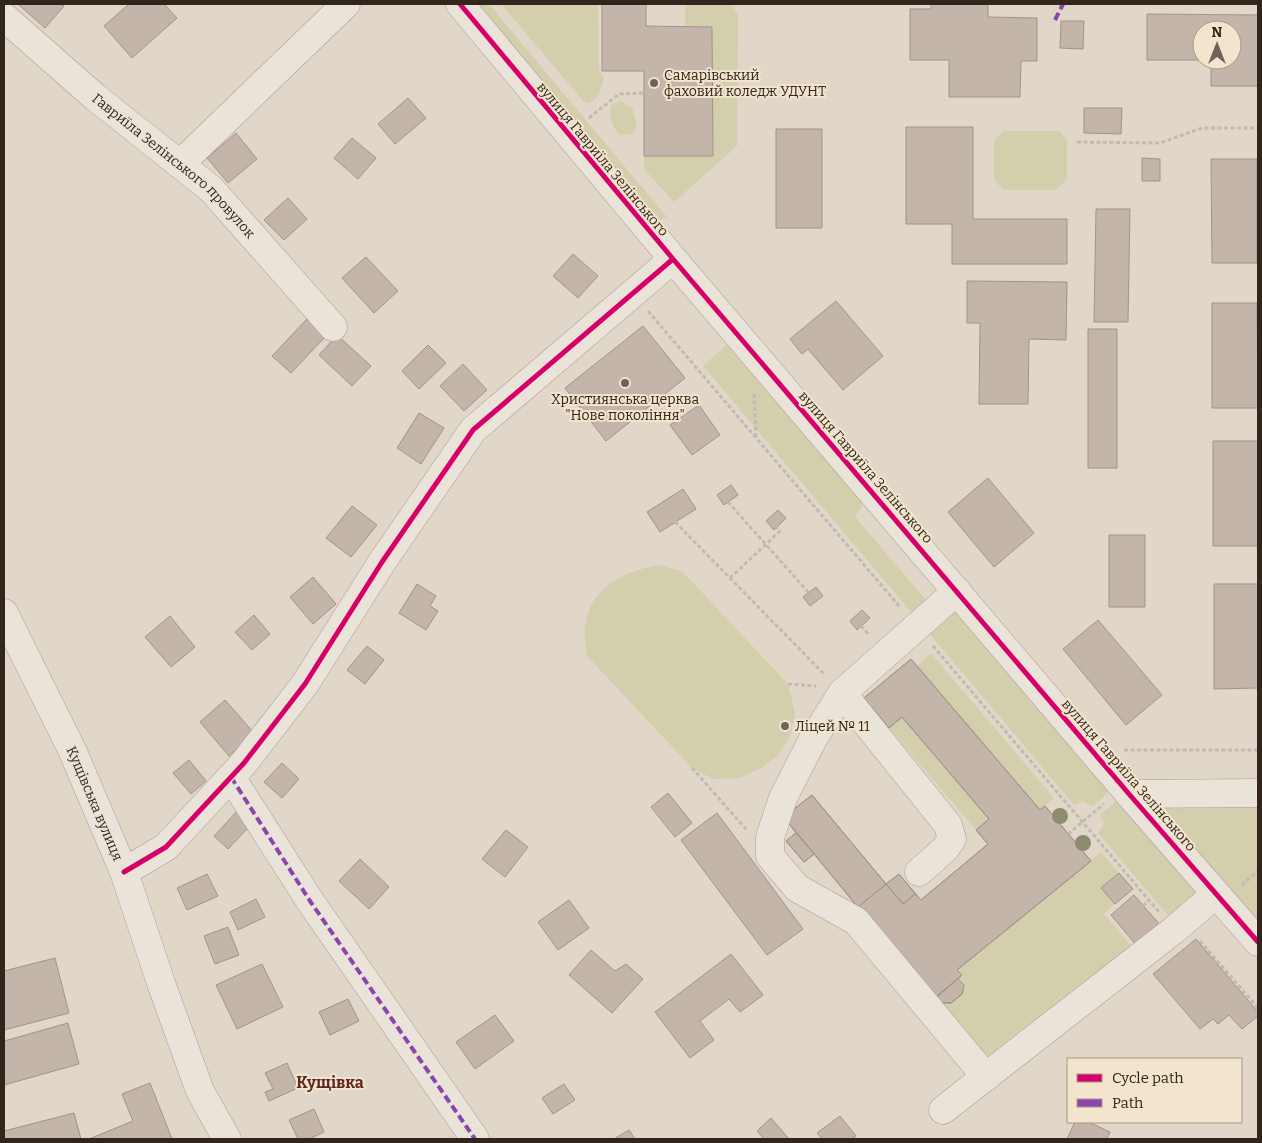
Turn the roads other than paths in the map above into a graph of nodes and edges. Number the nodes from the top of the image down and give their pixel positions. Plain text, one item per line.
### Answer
1 (346, 4) edge
2 (460, 4) edge
3 (4, 17) edge
4 (180, 164) junction
5 (673, 259) junction
6 (334, 327) dead end
7 (957, 591) junction
8 (4, 613) edge
9 (842, 692) junction
10 (231, 777) junction
11 (1258, 793) edge
12 (1128, 794) junction
13 (124, 872) junction
14 (919, 872) dead end
15 (1216, 894) junction
16 (1258, 942) edge
17 (986, 1077) junction
18 (943, 1110) dead end
19 (227, 1139) edge
20 (475, 1139) edge

1 - 4 street
2 - 5 street, вулиця Гавриїла Зелінського
3 - 4 street, Гавриїла Зелінського провулок
4 - 6 street, Гавриїла Зелінського провулок
5 - 7 street, вулиця Гавриїла Зелінського
5 - 10 street
7 - 9 street
7 - 12 street, вулиця Гавриїла Зелінського
8 - 13 street, Кущівська вулиця
9 - 14 street
9 - 17 street
10 - 13 street
10 - 20 street
11 - 12 street
12 - 15 street, вулиця Гавриїла Зелінського
13 - 19 street, Кущівська вулиця
15 - 16 street, вулиця Гавриїла Зелінського
15 - 17 street
17 - 18 street

